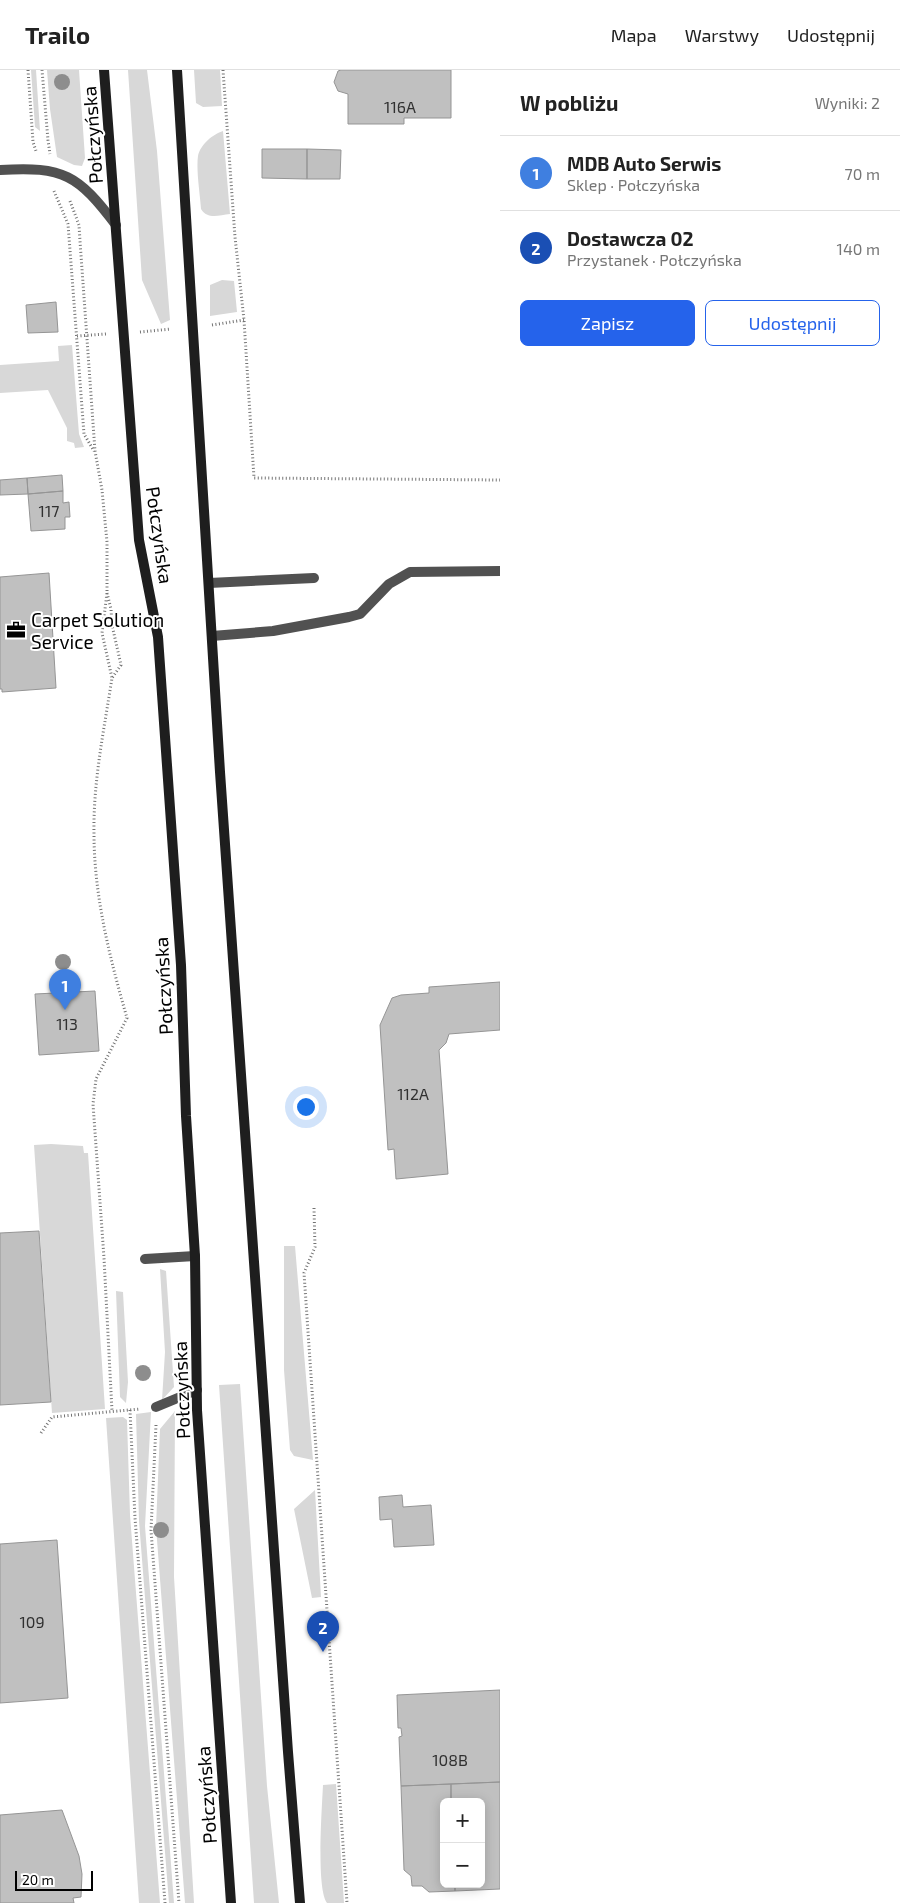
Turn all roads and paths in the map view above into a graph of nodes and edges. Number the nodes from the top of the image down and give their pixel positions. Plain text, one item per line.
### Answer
1 (28, 70) edge
2 (42, 70) edge
3 (104, 70) edge
4 (177, 70) edge
5 (223, 70) edge
6 (36, 153) dead end
7 (51, 156) dead end
8 (0, 170) edge
9 (52, 186) dead end
10 (68, 198) dead end
11 (116, 225) junction
12 (244, 320) junction
13 (212, 325) dead end
14 (171, 329) dead end
15 (135, 332) dead end
16 (111, 334) dead end
17 (86, 335) junction
18 (77, 336) junction
19 (95, 451) junction
20 (500, 480) edge
21 (500, 571) edge
22 (314, 578) dead end
23 (209, 583) junction
24 (107, 593) junction
25 (212, 636) junction
26 (112, 678) junction
27 (314, 1208) dead end
28 (195, 1256) junction
29 (145, 1259) dead end
30 (197, 1390) junction
31 (112, 1411) junction
32 (156, 1412) joint
33 (41, 1433) dead end
34 (165, 1903) edge
35 (180, 1903) edge
36 (231, 1903) edge
37 (300, 1903) edge
38 (347, 1903) edge

1 - 6 path
2 - 7 path
3 - 11 main road, Połczyńska
4 - 23 main road
5 - 12 path
8 - 11 lane
9 - 18 path
10 - 17 path
11 - 28 main road, Połczyńska
12 - 13 path
12 - 20 path
14 - 15 path
16 - 17 path
17 - 18 path
17 - 19 path
18 - 19 path
19 - 24 path
21 - 25 lane
22 - 23 lane
23 - 25 main road
24 - 26 path
24 - 26 path
25 - 37 main road
26 - 31 path
27 - 38 path
28 - 29 lane
28 - 30 main road, Połczyńska
30 - 32 lane
30 - 36 main road, Połczyńska
31 - 33 path
31 - 34 path
32 - 35 path

